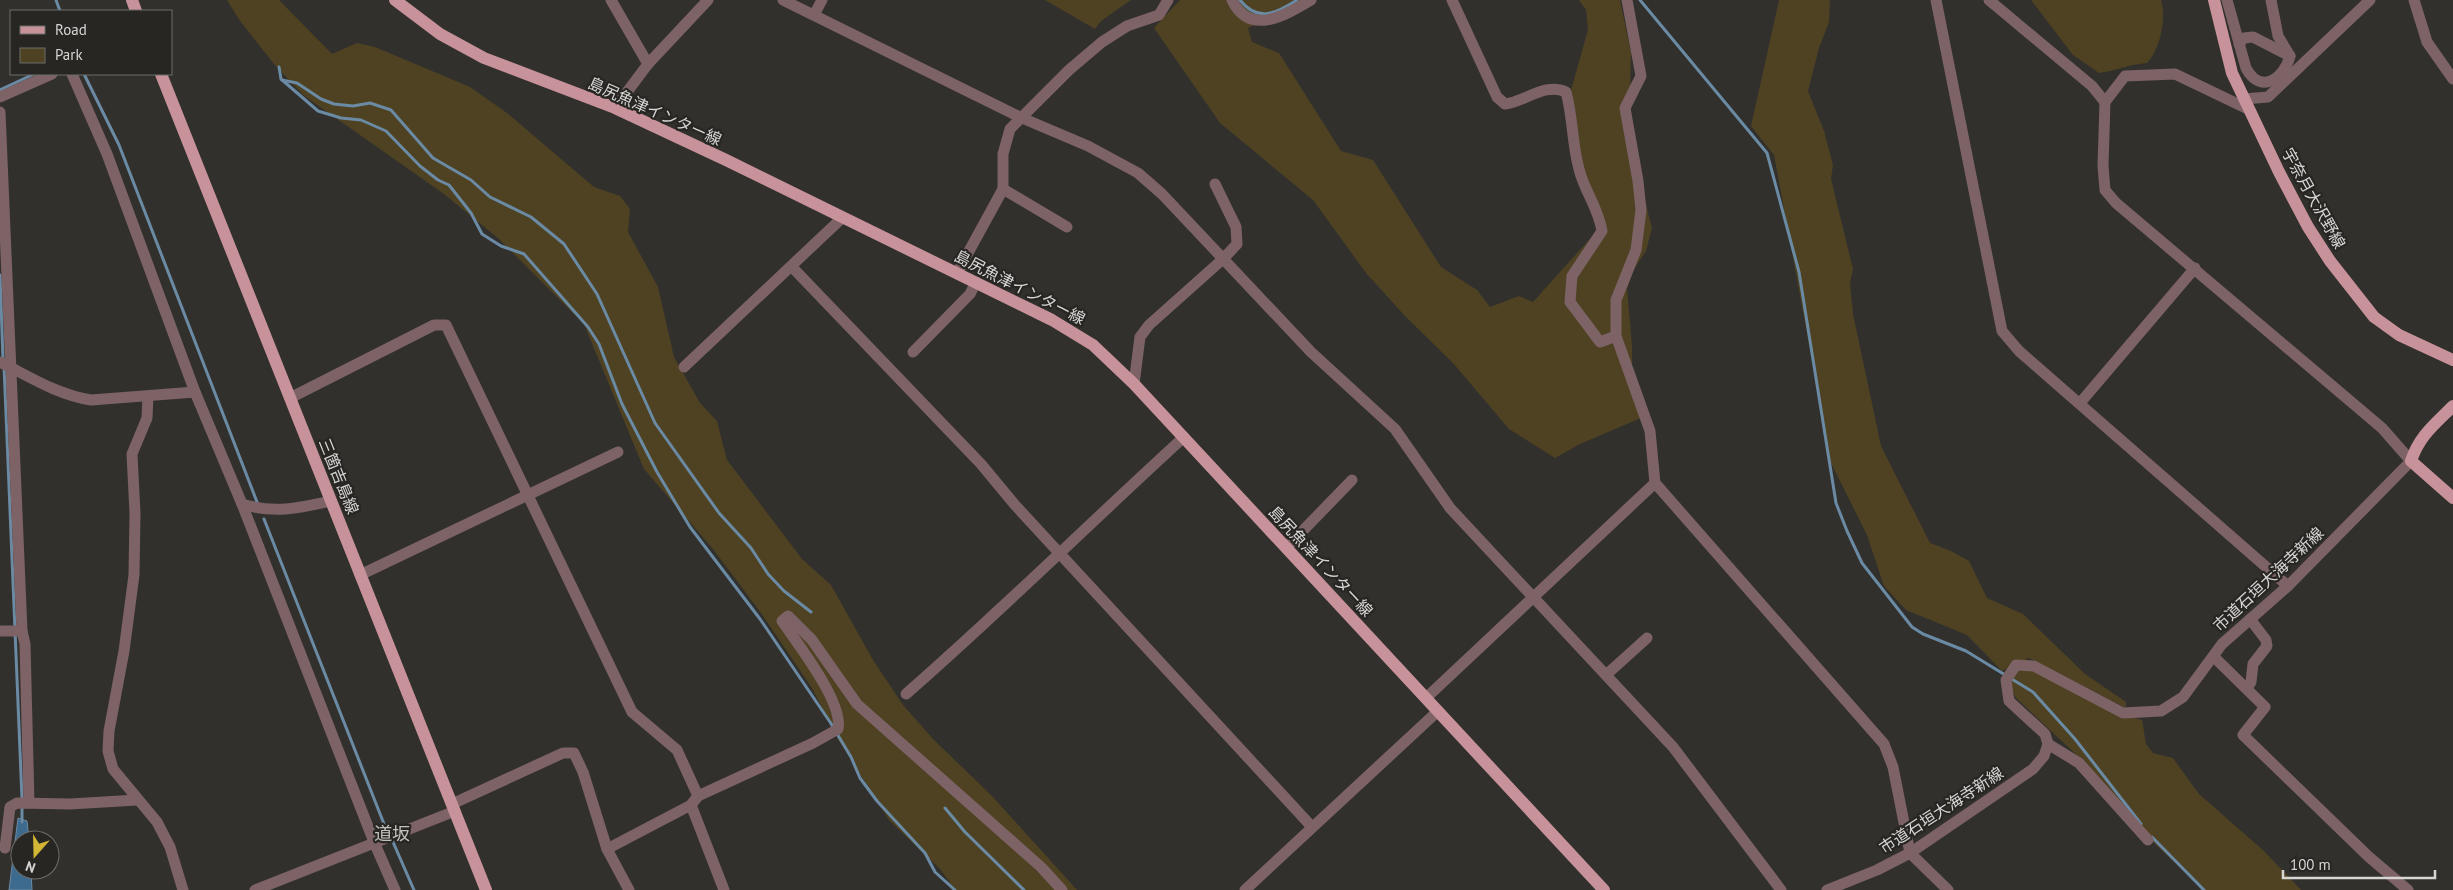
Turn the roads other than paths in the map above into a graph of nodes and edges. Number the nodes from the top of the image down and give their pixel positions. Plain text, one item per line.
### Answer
1 (395, 0) edge
2 (610, 0) edge
3 (708, 0) edge
4 (783, 0) edge
5 (822, 0) edge
6 (1168, 0) edge
7 (1232, 0) edge
8 (1311, 0) edge
9 (1452, 0) edge
10 (1627, 0) edge
11 (1936, 0) edge
12 (1989, 0) edge
13 (2214, 0) edge
14 (2227, 0) edge
15 (2271, 0) edge
16 (2370, 0) edge
17 (2414, 0) edge
18 (814, 15) junction
19 (2239, 44) junction
20 (2290, 56) junction
21 (648, 64) junction
22 (50, 75) edge
23 (72, 75) edge
24 (161, 75) edge
25 (2453, 79) edge
26 (2257, 81) junction
27 (0, 97) edge
28 (2105, 102) junction
29 (2246, 104) junction
30 (615, 108) junction
31 (0, 112) edge
32 (1022, 118) junction
33 (1215, 184) dead end
34 (1003, 189) junction
35 (842, 218) junction
36 (1066, 227) dead end
37 (1223, 260) junction
38 (792, 266) junction
39 (2195, 268) junction
40 (957, 273) junction
41 (976, 282) junction
42 (1616, 336) junction
43 (912, 352) dead end
44 (2453, 360) edge
45 (8, 366) edge
46 (684, 367) dead end
47 (1134, 384) junction
48 (195, 392) junction
49 (148, 396) junction
50 (290, 398) junction
51 (2080, 404) junction
52 (2453, 406) edge
53 (1184, 437) junction
54 (618, 452) dead end
55 (2411, 461) junction
56 (1352, 480) dead end
57 (1655, 483) junction
58 (526, 495) junction
59 (2453, 498) edge
60 (331, 501) junction
61 (242, 504) junction
62 (1286, 548) junction
63 (1059, 552) junction
64 (360, 575) junction
65 (2288, 586) junction
66 (1533, 597) junction
67 (2250, 619) junction
68 (4, 631) edge
69 (22, 631) junction
70 (1647, 638) dead end
71 (2214, 657) junction
72 (1606, 675) junction
73 (2246, 688) junction
74 (906, 694) dead end
75 (1426, 698) junction
76 (1438, 711) junction
77 (2048, 744) junction
78 (137, 800) junction
79 (695, 801) junction
80 (25, 803) junction
81 (453, 807) junction
82 (1312, 827) junction
83 (379, 840) junction
84 (2148, 840) dead end
85 (5, 848) dead end
86 (607, 849) junction
87 (1910, 853) junction
88 (183, 890) edge
89 (255, 890) edge
90 (395, 890) edge
91 (486, 890) edge
92 (629, 890) edge
93 (724, 890) edge
94 (1062, 890) edge
95 (1245, 890) edge
96 (1604, 890) edge
97 (1781, 890) edge
98 (1827, 890) edge
99 (1948, 890) edge
100 (2408, 890) edge

1 - 30 main road, 島尻魚津インター線
2 - 21 street
3 - 21 street
4 - 18 street
5 - 18 street
6 - 32 street
7 - 8 street
9 - 42 street
10 - 42 street
11 - 51 street
12 - 28 street
13 - 29 main road, 宇奈月大沢野線
14 - 19 street
15 - 20 street
16 - 29 street
17 - 25 street
18 - 32 street
19 - 20 street
19 - 26 street
20 - 26 street
21 - 30 street
22 - 27 street
23 - 48 street
24 - 50 main road, 三箇吉島線
26 - 29 street
28 - 29 street
28 - 39 street
29 - 44 main road, 宇奈月大沢野線
30 - 35 main road, 島尻魚津インター線
31 - 45 street
32 - 34 street
32 - 37 street
33 - 37 street
34 - 36 street
34 - 40 street
35 - 38 street
35 - 40 main road, 島尻魚津インター線
37 - 47 street
37 - 66 street
38 - 46 street
38 - 63 street
39 - 51 street
39 - 55 street
40 - 41 main road, 島尻魚津インター線
41 - 43 street
41 - 47 main road, 島尻魚津インター線
42 - 57 street
45 - 49 street
45 - 69 street
47 - 53 main road, 島尻魚津インター線
48 - 49 street
48 - 61 street
49 - 78 street
50 - 58 street
50 - 60 main road, 三箇吉島線
51 - 65 street
52 - 55 main road
53 - 62 main road, 島尻魚津インター線
53 - 63 street
54 - 58 street
55 - 59 main road
55 - 65 street, 市道石垣大海寺新線
56 - 62 street
57 - 66 street
57 - 87 street
58 - 64 street
58 - 79 street
60 - 61 street
60 - 64 main road, 三箇吉島線
61 - 83 street
62 - 75 main road, 島尻魚津インター線
63 - 74 street
63 - 82 street
64 - 81 main road, 三箇吉島線
65 - 67 street, 市道石垣大海寺新線
66 - 72 street
66 - 75 street
67 - 71 street, 市道石垣大海寺新線
67 - 73 street
68 - 69 street
69 - 80 street
70 - 72 street
71 - 73 street
71 - 77 street, 市道石垣大海寺新線
72 - 97 street
73 - 100 street
75 - 76 main road, 島尻魚津インター線
76 - 82 street
76 - 96 main road, 島尻魚津インター線
77 - 84 street
77 - 87 street, 市道石垣大海寺新線
78 - 80 street
78 - 88 street
79 - 86 street
79 - 93 street
79 - 94 street
80 - 85 street
81 - 83 street
81 - 86 street
81 - 91 main road, 三箇吉島線
82 - 95 street
83 - 89 street
83 - 90 street
86 - 92 street
87 - 98 street, 市道石垣大海寺新線
87 - 99 street

